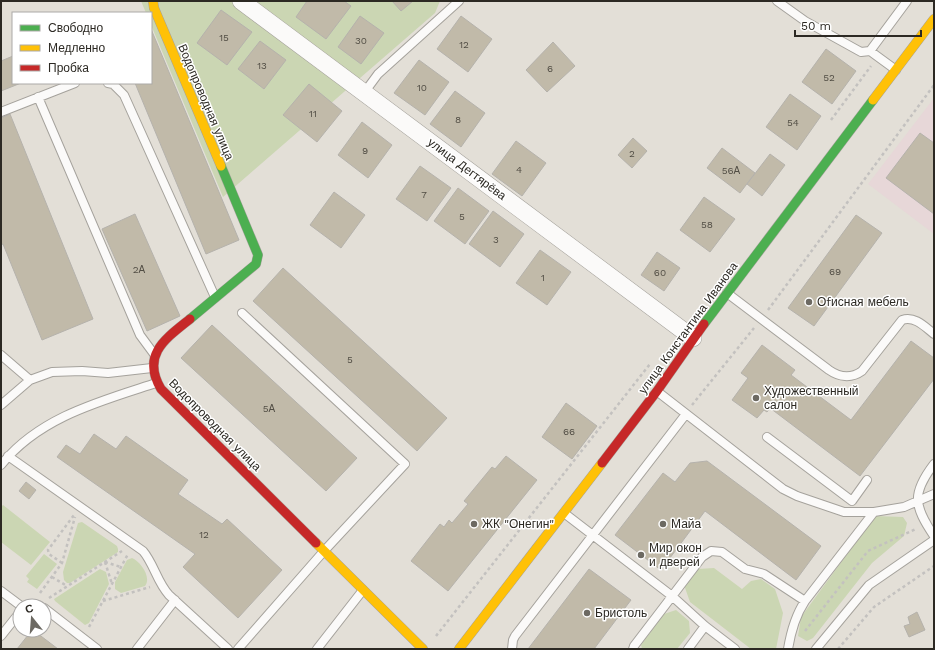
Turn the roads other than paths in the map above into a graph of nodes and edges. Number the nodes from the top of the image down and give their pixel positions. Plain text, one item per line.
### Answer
1 (153, 1) edge
2 (241, 1) edge
3 (459, 1) edge
4 (777, 1) edge
5 (906, 1) edge
6 (934, 19) edge
7 (870, 51) junction
8 (896, 70) junction
9 (72, 84) edge
10 (113, 84) edge
11 (364, 93) junction
12 (38, 97) junction
13 (1, 112) edge
14 (727, 293) junction
15 (215, 298) junction
16 (242, 313) dead end
17 (934, 334) edge
18 (693, 338) junction
19 (1, 355) edge
20 (154, 355) junction
21 (153, 368) junction
22 (30, 380) junction
23 (157, 383) junction
24 (657, 391) junction
25 (1, 405) edge
26 (686, 414) junction
27 (767, 437) dead end
28 (8, 456) junction
29 (934, 464) edge
30 (1, 465) edge
31 (867, 480) dead end
32 (934, 494) edge
33 (852, 501) junction
34 (918, 502) junction
35 (563, 512) junction
36 (844, 512) junction
37 (874, 512) junction
38 (592, 535) junction
39 (934, 536) edge
40 (934, 540) edge
41 (324, 551) junction
42 (363, 590) junction
43 (1, 591) edge
44 (672, 596) junction
45 (12, 599) edge
46 (175, 600) junction
47 (805, 601) junction
48 (52, 617) edge
49 (12, 622) edge
50 (705, 626) junction
51 (1, 636) edge
52 (97, 649) edge
53 (137, 649) edge
54 (228, 649) edge
55 (238, 649) edge
56 (317, 649) edge
57 (423, 649) edge
58 (459, 649) edge
59 (512, 649) edge
60 (633, 649) edge
61 (688, 649) edge
62 (735, 649) edge
63 (788, 649) edge
64 (816, 649) edge

1 - 15 street, Водопроводная улица
2 - 11 street, улица Дегтярёва
3 - 11 lane
4 - 7 lane
5 - 7 lane
6 - 8 street, улица Константина Иванова
7 - 8 lane
8 - 14 street, улица Константина Иванова
9 - 12 lane
10 - 15 lane
11 - 18 street, улица Дегтярёва
12 - 13 lane
12 - 20 lane
14 - 17 lane
14 - 18 street, улица Константина Иванова
15 - 20 street, Водопроводная улица
16 - 41 lane
18 - 24 street, улица Константина Иванова
19 - 22 lane
20 - 21 street, Водопроводная улица
21 - 22 lane
21 - 23 street, Водопроводная улица
22 - 25 lane
23 - 28 lane
23 - 41 street, Водопроводная улица
24 - 26 lane
24 - 35 street, улица Константина Иванова
26 - 36 lane
26 - 38 lane
27 - 33 lane
28 - 30 lane
28 - 46 lane
29 - 34 lane
31 - 33 lane
32 - 34 lane
33 - 36 lane
34 - 37 lane
34 - 39 lane
35 - 38 lane
35 - 58 street, улица Константина Иванова
36 - 37 lane
37 - 47 lane
38 - 44 lane
38 - 59 lane
40 - 64 lane
41 - 42 street, Водопроводная улица
41 - 55 lane
42 - 56 lane
42 - 57 street, Водопроводная улица
43 - 45 lane
44 - 47 lane
44 - 50 lane
44 - 60 lane
46 - 53 lane
46 - 54 lane
47 - 63 lane
48 - 52 lane
49 - 51 lane
50 - 61 lane
50 - 62 lane

